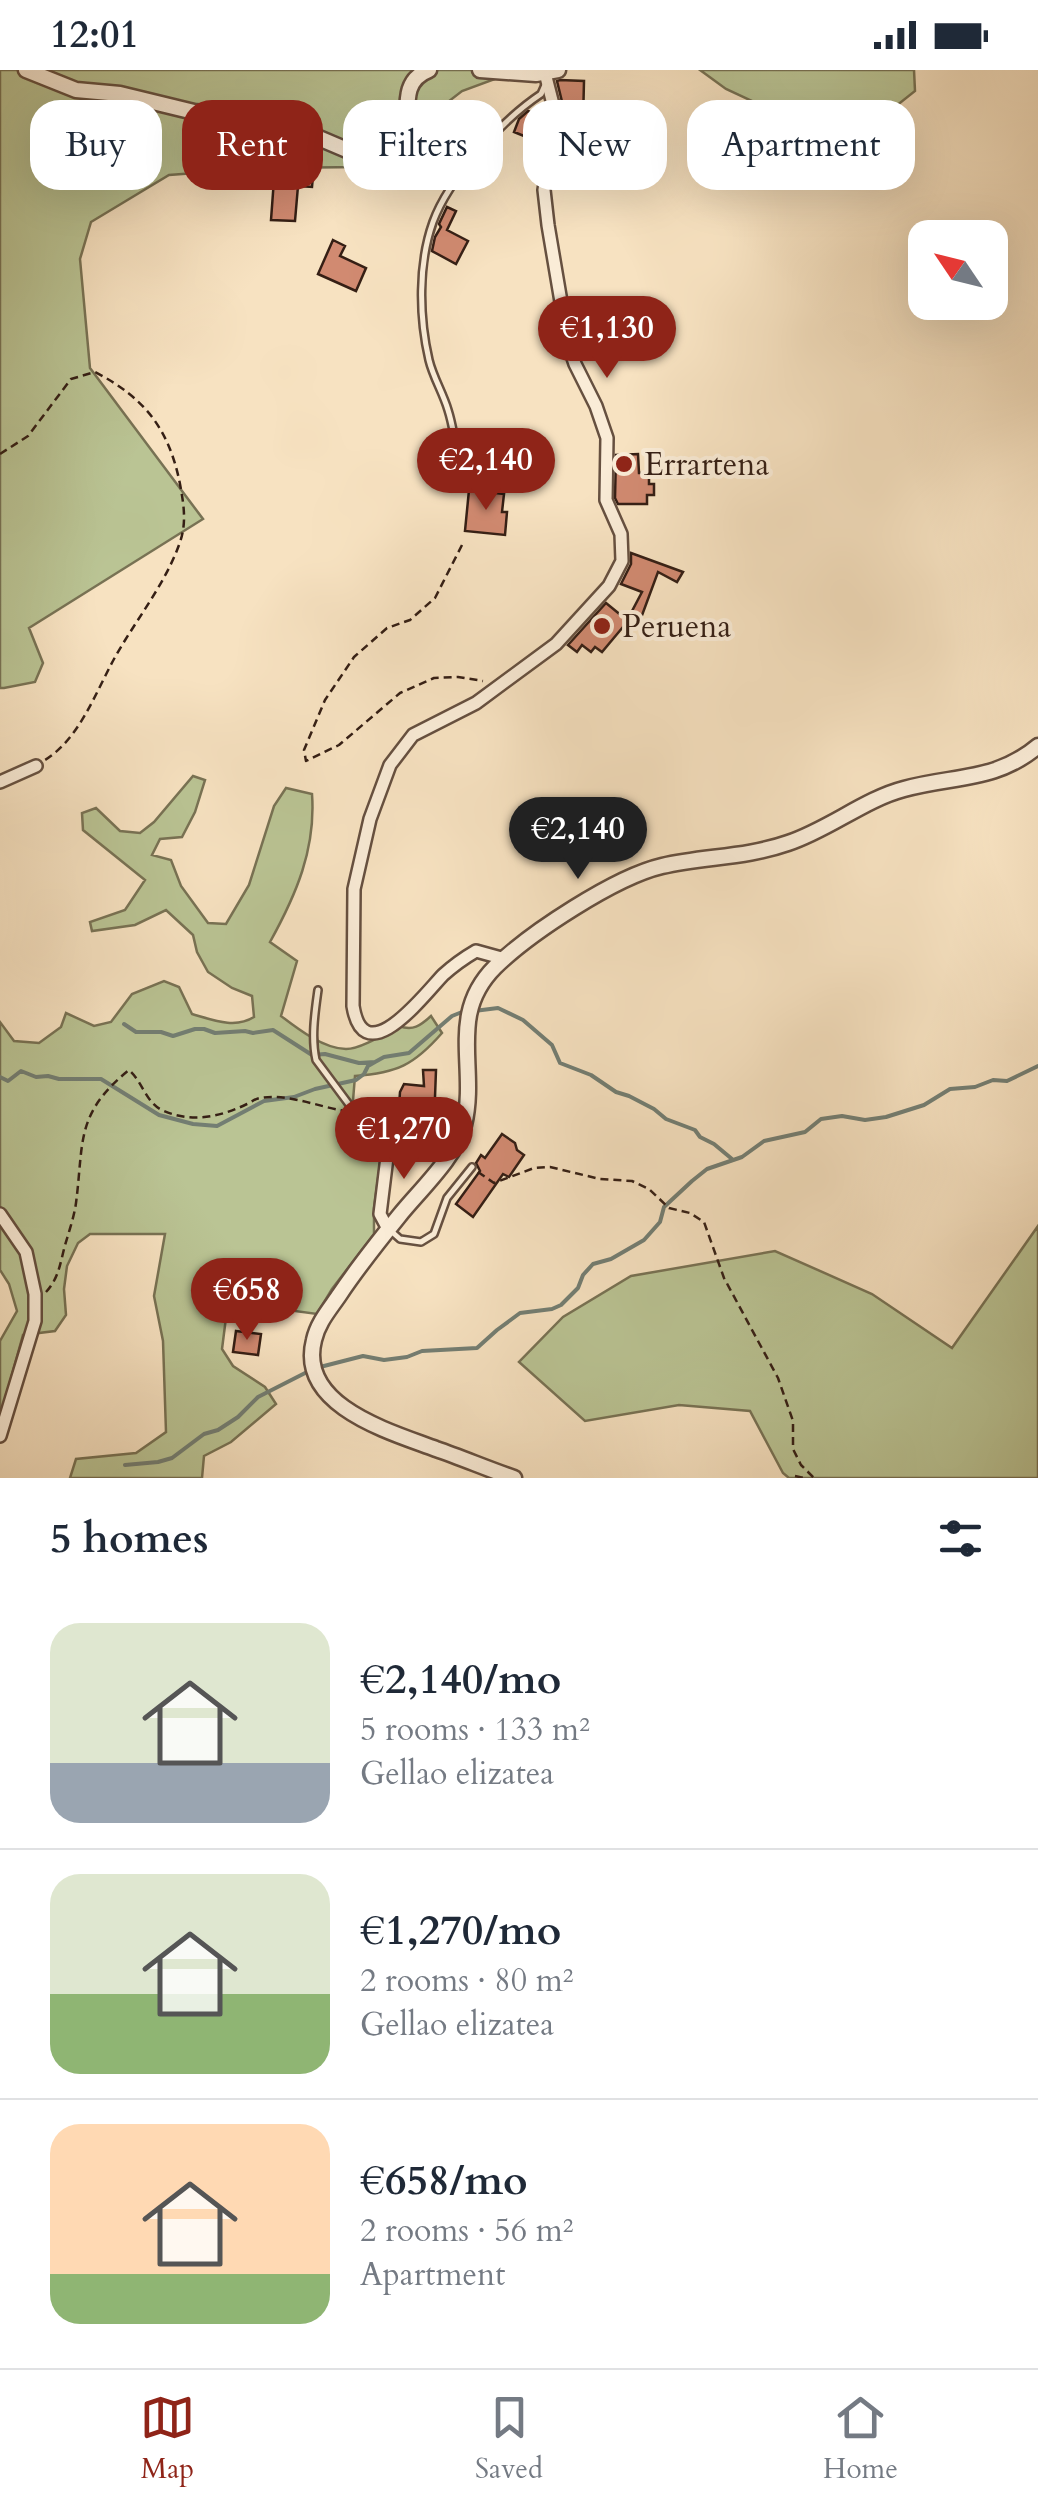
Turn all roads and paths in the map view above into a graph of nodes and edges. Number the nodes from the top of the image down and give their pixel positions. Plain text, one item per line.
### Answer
1 (26, 70) edge
2 (428, 70) edge
3 (480, 70) edge
4 (552, 72) edge
5 (0, 454) edge
6 (460, 478) dead end
7 (462, 545) dead end
8 (498, 688) junction
9 (1038, 746) edge
10 (36, 766) joint
11 (0, 782) edge
12 (504, 959) junction
13 (318, 990) dead end
14 (354, 1113) junction
15 (388, 1141) joint
16 (472, 1167) joint
17 (0, 1214) edge
18 (388, 1229) junction
19 (35, 1294) junction
20 (0, 1436) edge
21 (795, 1476) edge
22 (514, 1478) edge
23 (804, 1478) edge
24 (814, 1478) edge

1 - 2 street
3 - 4 street
4 - 6 lane
4 - 8 street
5 - 10 path
7 - 8 path
8 - 12 street
9 - 12 street
10 - 11 street
12 - 18 street
13 - 14 lane
14 - 15 lane
14 - 19 path
15 - 18 street
16 - 18 lane
16 - 24 path
17 - 19 street
18 - 22 street
19 - 20 street
21 - 23 path

